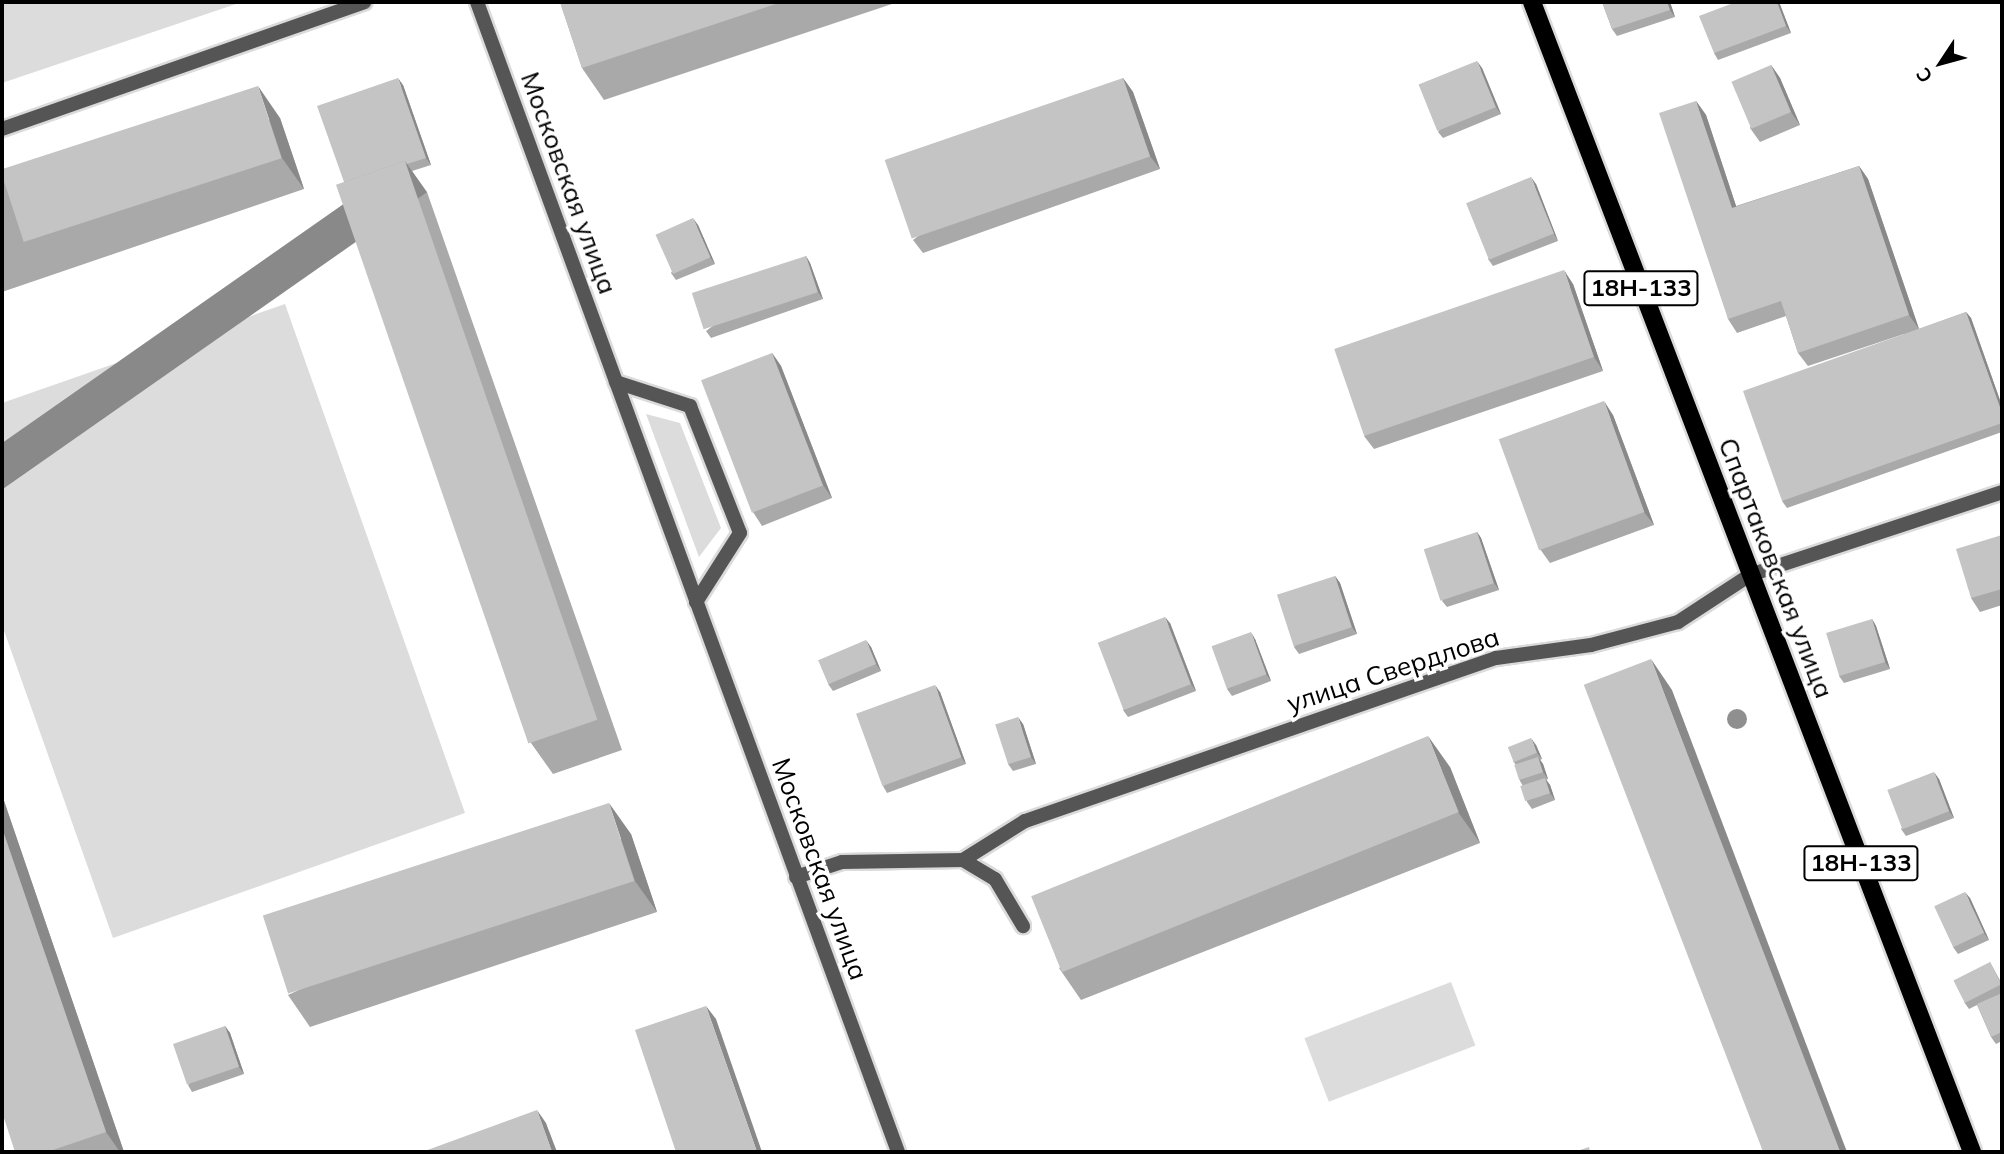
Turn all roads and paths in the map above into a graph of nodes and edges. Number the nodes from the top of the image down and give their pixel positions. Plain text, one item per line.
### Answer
1 (364, 2) edge
2 (477, 2) edge
3 (1532, 2) edge
4 (2, 129) edge
5 (616, 382) junction
6 (2002, 492) edge
7 (1750, 575) junction
8 (696, 602) junction
9 (963, 859) junction
10 (796, 877) junction
11 (1023, 926) dead end
12 (898, 1152) edge
13 (1972, 1152) edge

1 - 4 street
2 - 5 street, Московская улица
3 - 7 main road, Спартаковская улица / 18Н-133
5 - 8 street, Московская улица
5 - 8 street
6 - 7 street, улица Свердлова
7 - 9 street, улица Свердлова
7 - 13 main road, Спартаковская улица / 18Н-133
8 - 10 street, Московская улица
9 - 10 street
9 - 11 street
10 - 12 street, Московская улица

